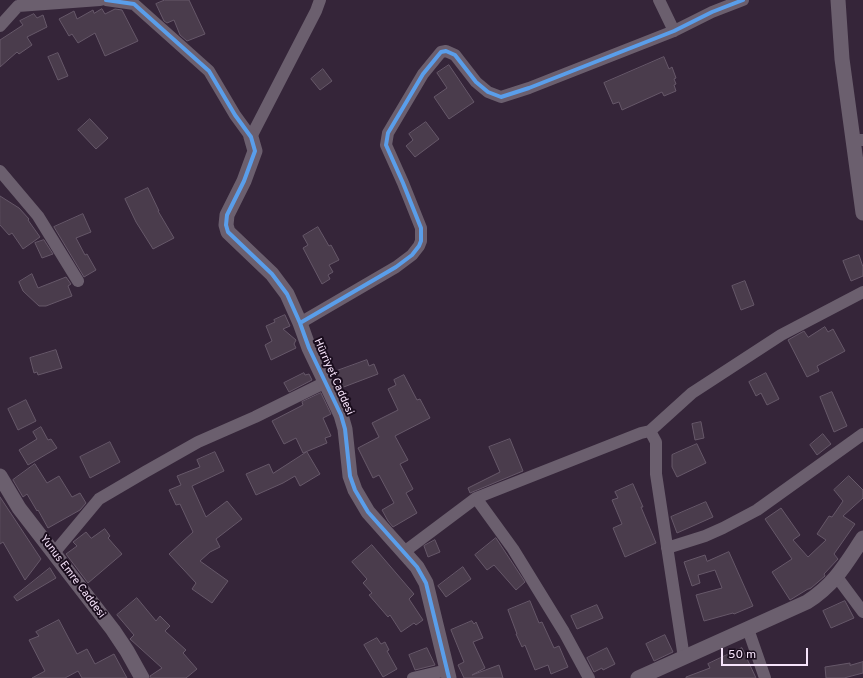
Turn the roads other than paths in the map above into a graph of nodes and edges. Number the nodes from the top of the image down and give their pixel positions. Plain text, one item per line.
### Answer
1 (100, 0) edge
2 (106, 0) edge
3 (320, 0) edge
4 (660, 0) edge
5 (743, 0) edge
6 (838, 0) edge
7 (0, 26) edge
8 (674, 31) junction
9 (251, 137) junction
10 (858, 140) edge
11 (0, 171) edge
12 (863, 213) edge
13 (78, 281) dead end
14 (863, 292) edge
15 (300, 322) junction
16 (326, 382) junction
17 (650, 431) junction
18 (863, 434) edge
19 (0, 476) edge
20 (476, 498) junction
21 (863, 538) edge
22 (667, 548) junction
23 (404, 552) junction
24 (54, 553) junction
25 (837, 577) junction
26 (863, 612) edge
27 (748, 629) junction
28 (684, 658) junction
29 (448, 674) edge
30 (142, 678) edge
31 (413, 678) edge
32 (589, 678) edge
33 (638, 678) edge
34 (765, 678) edge

1 - 7 street
2 - 9 street
3 - 9 street
4 - 8 street
5 - 8 street
6 - 10 street
8 - 15 street
9 - 15 street, Hürriyet Caddesi
10 - 12 street
11 - 13 street
14 - 17 street
15 - 16 street, Hürriyet Caddesi
16 - 23 street, Hürriyet Caddesi
16 - 24 street
17 - 20 street
17 - 22 street
18 - 22 street
19 - 24 street, Yunus Emre Caddesi
20 - 23 street
20 - 32 street
21 - 25 street
22 - 28 street
23 - 29 street, Hürriyet Caddesi
24 - 30 street, Yunus Emre Caddesi
25 - 26 street
25 - 27 street
27 - 28 street
27 - 34 street
28 - 33 street
29 - 31 street

